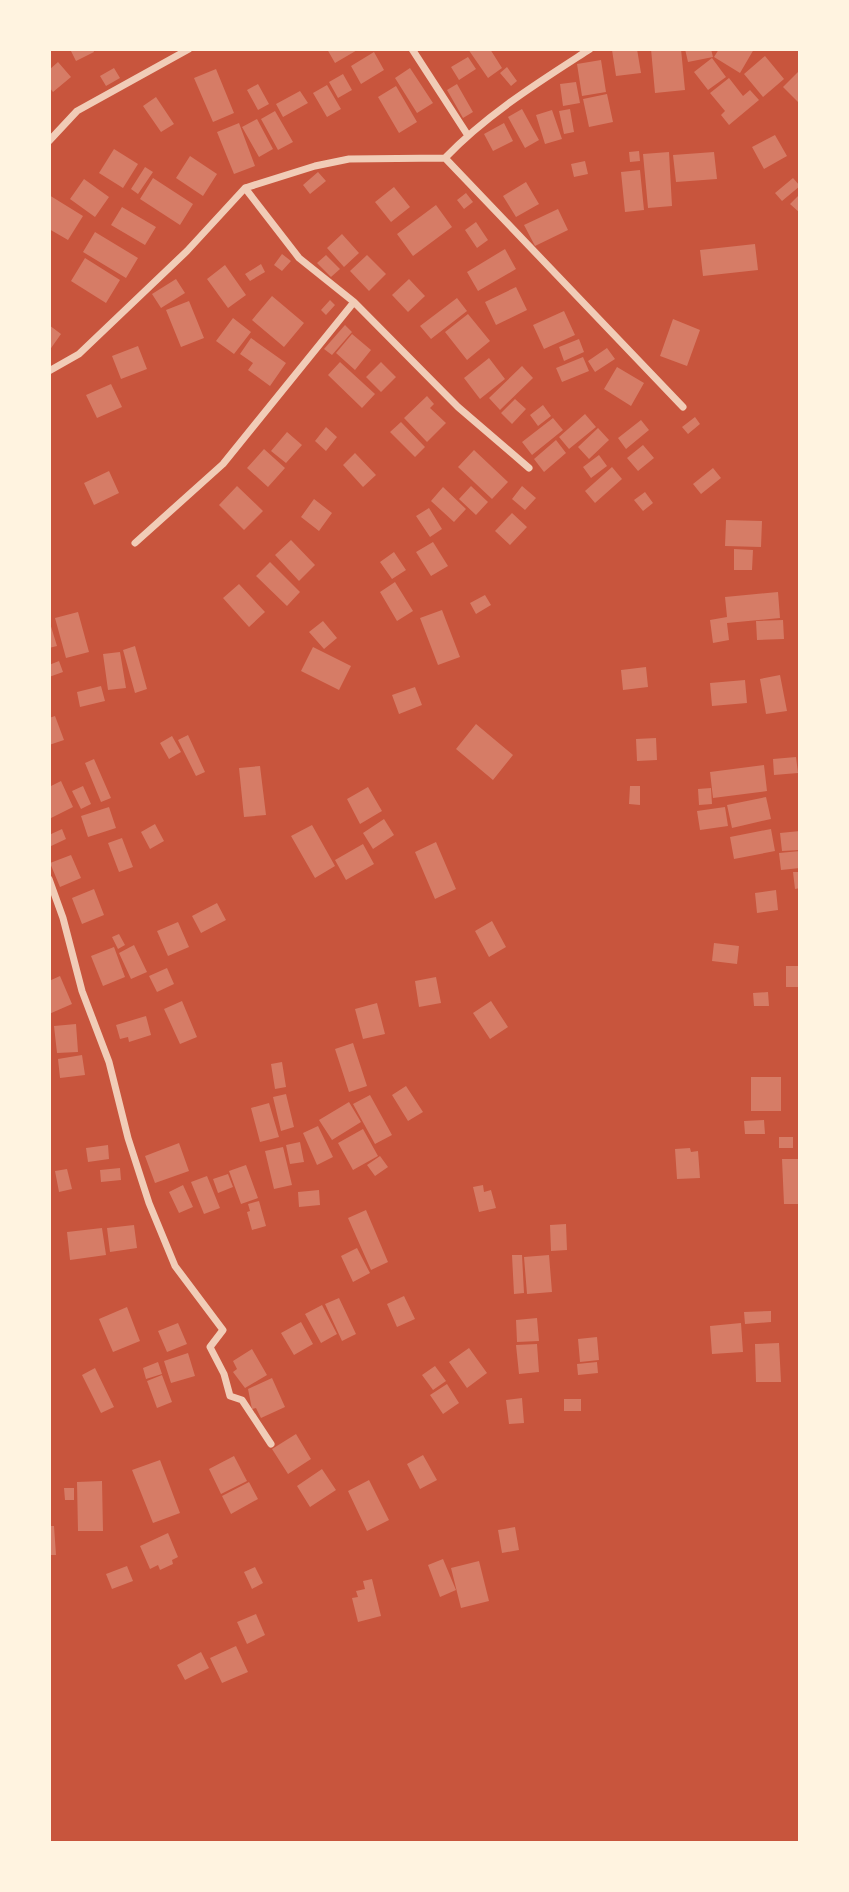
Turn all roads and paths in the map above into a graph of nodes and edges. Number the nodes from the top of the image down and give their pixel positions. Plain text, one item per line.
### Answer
1 (189, 49) edge
2 (590, 49) edge
3 (416, 51) edge
4 (467, 134) junction
5 (49, 141) edge
6 (445, 159) junction
7 (245, 188) junction
8 (354, 302) junction
9 (49, 371) edge
10 (683, 407) dead end
11 (529, 468) dead end
12 (135, 543) dead end
13 (49, 878) edge
14 (271, 1444) dead end

1 - 5 street
2 - 4 street
3 - 4 street
4 - 6 street
6 - 7 street
6 - 10 street
7 - 8 street
7 - 9 street
8 - 11 street
8 - 12 street
13 - 14 street

